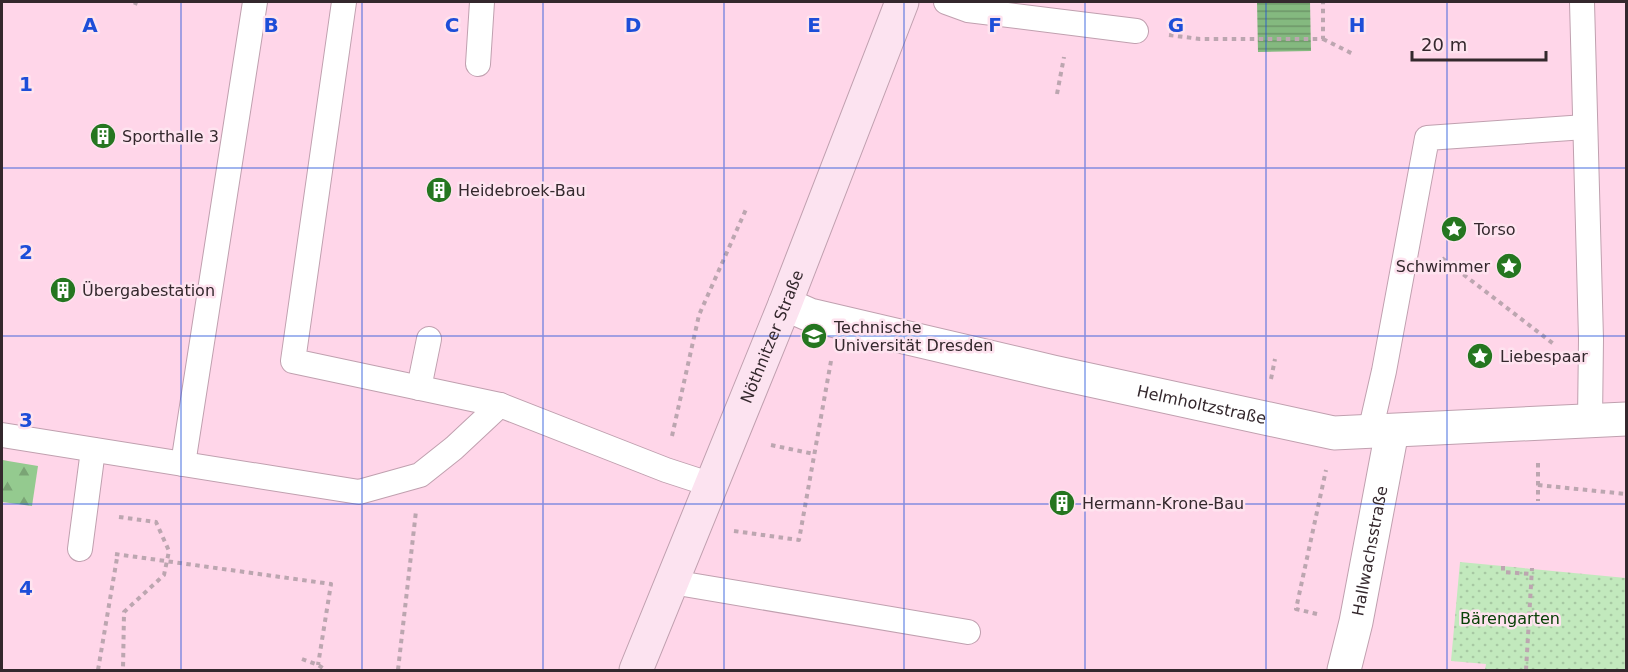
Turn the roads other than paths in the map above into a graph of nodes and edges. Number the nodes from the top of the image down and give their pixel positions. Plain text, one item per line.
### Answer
1 (255, 2) edge
2 (344, 2) edge
3 (482, 2) edge
4 (902, 2) edge
5 (946, 2) edge
6 (1582, 2) edge
7 (1136, 31) dead end
8 (478, 64) dead end
9 (1585, 127) junction
10 (784, 304) junction
11 (429, 339) dead end
12 (419, 388) junction
13 (500, 405) junction
14 (1626, 419) edge
15 (1590, 420) junction
16 (1381, 431) junction
17 (2, 435) edge
18 (93, 450) junction
19 (183, 464) junction
20 (712, 485) junction
21 (80, 549) dead end
22 (672, 582) junction
23 (968, 632) dead end
24 (636, 670) edge
25 (1344, 670) edge

1 - 19 lane
2 - 12 lane
3 - 8 lane
4 - 10 street, Nöthnitzer Straße
5 - 7 lane
6 - 9 lane
9 - 15 lane
9 - 16 lane
10 - 16 street, Helmholtzstraße
10 - 20 street, Nöthnitzer Straße
11 - 12 lane
12 - 13 lane
13 - 19 lane
13 - 20 lane
14 - 15 street, Helmholtzstraße
15 - 16 street, Helmholtzstraße
16 - 25 street, Hallwachsstraße
17 - 18 lane
18 - 19 lane
18 - 21 lane
20 - 22 street, Nöthnitzer Straße
22 - 23 lane
22 - 24 street, Nöthnitzer Straße

